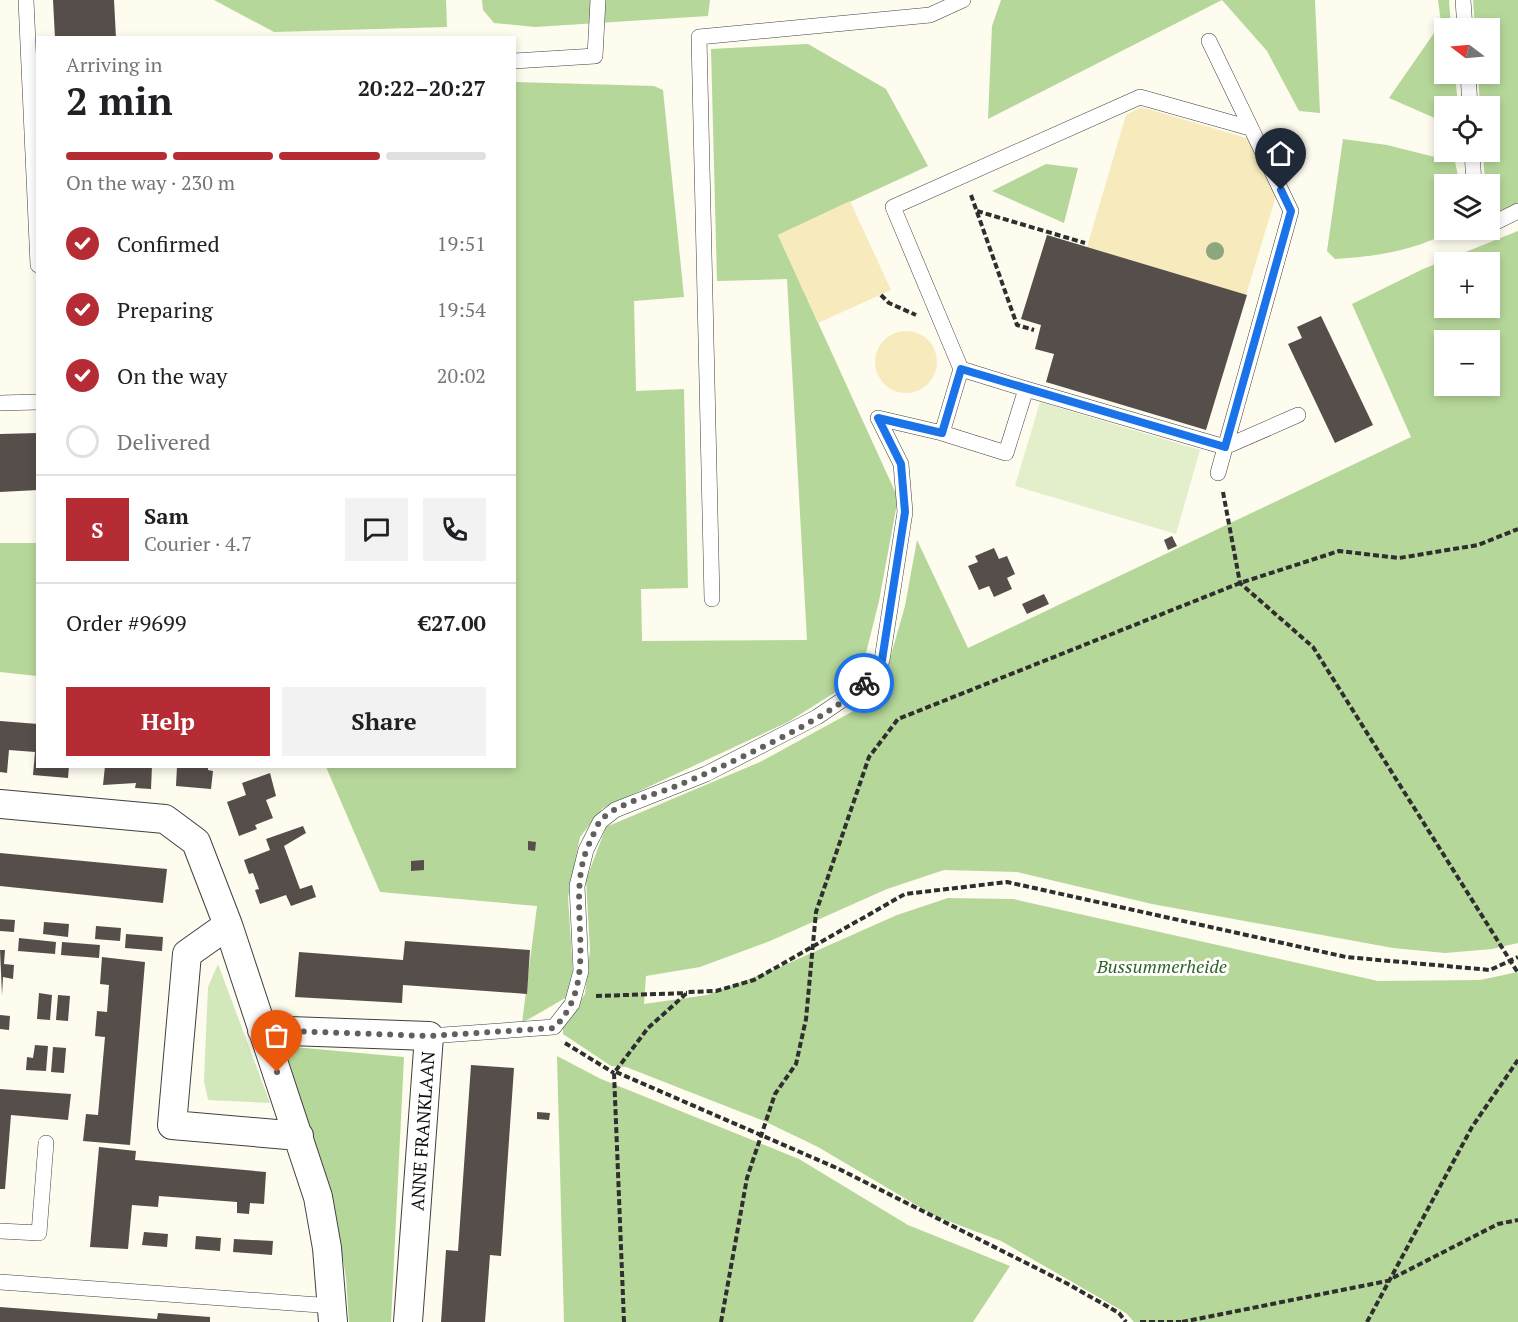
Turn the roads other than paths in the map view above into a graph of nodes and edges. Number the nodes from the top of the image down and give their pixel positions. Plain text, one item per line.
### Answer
1 (26, 0) edge
2 (598, 0) edge
3 (963, 0) edge
4 (1463, 0) edge
5 (1464, 18) edge
6 (1209, 41) dead end
7 (516, 61) edge
8 (1250, 128) junction
9 (1518, 211) edge
10 (1500, 220) edge
11 (36, 221) edge
12 (961, 369) junction
13 (1026, 389) junction
14 (36, 402) edge
15 (0, 403) edge
16 (1298, 415) dead end
17 (942, 433) junction
18 (1225, 447) junction
19 (1218, 473) road end
20 (712, 599) dead end
21 (0, 804) edge
22 (228, 925) junction
23 (262, 1030) junction
24 (429, 1036) junction
25 (299, 1136) junction
26 (46, 1143) dead end
27 (0, 1231) edge
28 (0, 1282) edge
29 (333, 1314) edge
30 (408, 1322) edge

1 - 11 lane
2 - 7 lane
3 - 20 lane
4 - 5 lane
6 - 8 lane
8 - 12 lane
8 - 18 lane
9 - 10 lane
12 - 13 lane
12 - 17 lane
13 - 17 lane
13 - 18 lane
14 - 15 lane
16 - 18 lane
17 - 24 lane
18 - 19 lane
21 - 22 street
22 - 23 street
22 - 25 street
23 - 24 street, ANNE FRANKLAAN
23 - 25 street
24 - 30 street, ANNE FRANKLAAN
25 - 29 street
26 - 27 lane
28 - 29 lane

